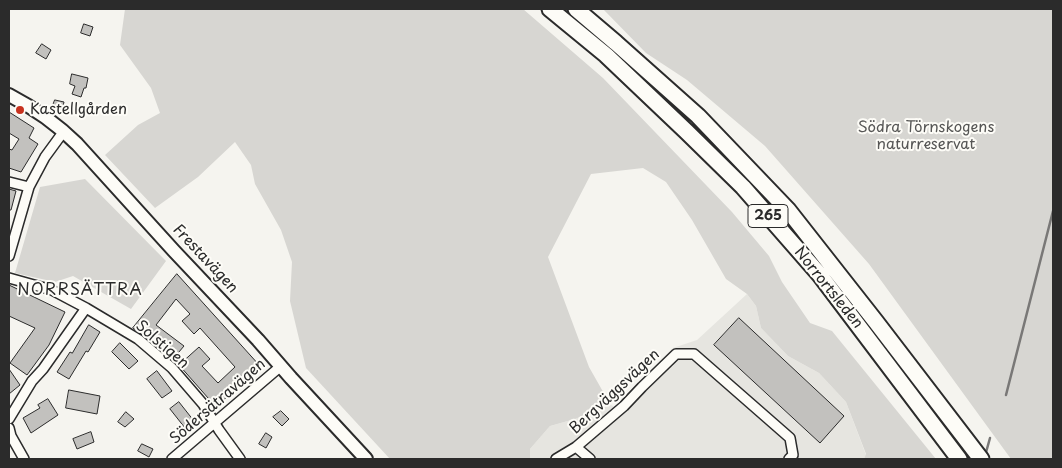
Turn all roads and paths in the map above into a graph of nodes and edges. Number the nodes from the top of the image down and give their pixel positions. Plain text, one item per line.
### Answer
1 (550, 9) edge
2 (576, 9) edge
3 (9, 95) edge
4 (64, 131) junction
5 (9, 182) edge
6 (29, 187) junction
7 (9, 256) edge
8 (9, 278) edge
9 (86, 308) junction
10 (281, 366) junction
11 (9, 420) edge
12 (215, 423) junction
13 (9, 428) edge
14 (576, 447) junction
15 (956, 456) edge
16 (24, 459) edge
17 (172, 459) edge
18 (240, 459) edge
19 (366, 459) edge
20 (556, 459) edge
21 (590, 459) edge
22 (789, 459) edge
23 (980, 459) edge

1 - 15 highway, Norrortsleden / 265
2 - 23 highway, Norrortsleden / 265
3 - 4 street, Frestavägen
4 - 6 street
4 - 10 street, Frestavägen
5 - 6 street
6 - 7 street
8 - 9 street, Solstigen
9 - 11 street
9 - 12 street, Solstigen
10 - 12 street, Södersätravägen
10 - 19 street, Frestavägen
12 - 17 street, Södersätravägen
12 - 18 street, Solstigen
13 - 16 street
14 - 20 street, Bergväggsvägen
14 - 21 street
14 - 22 street, Bergväggsvägen

